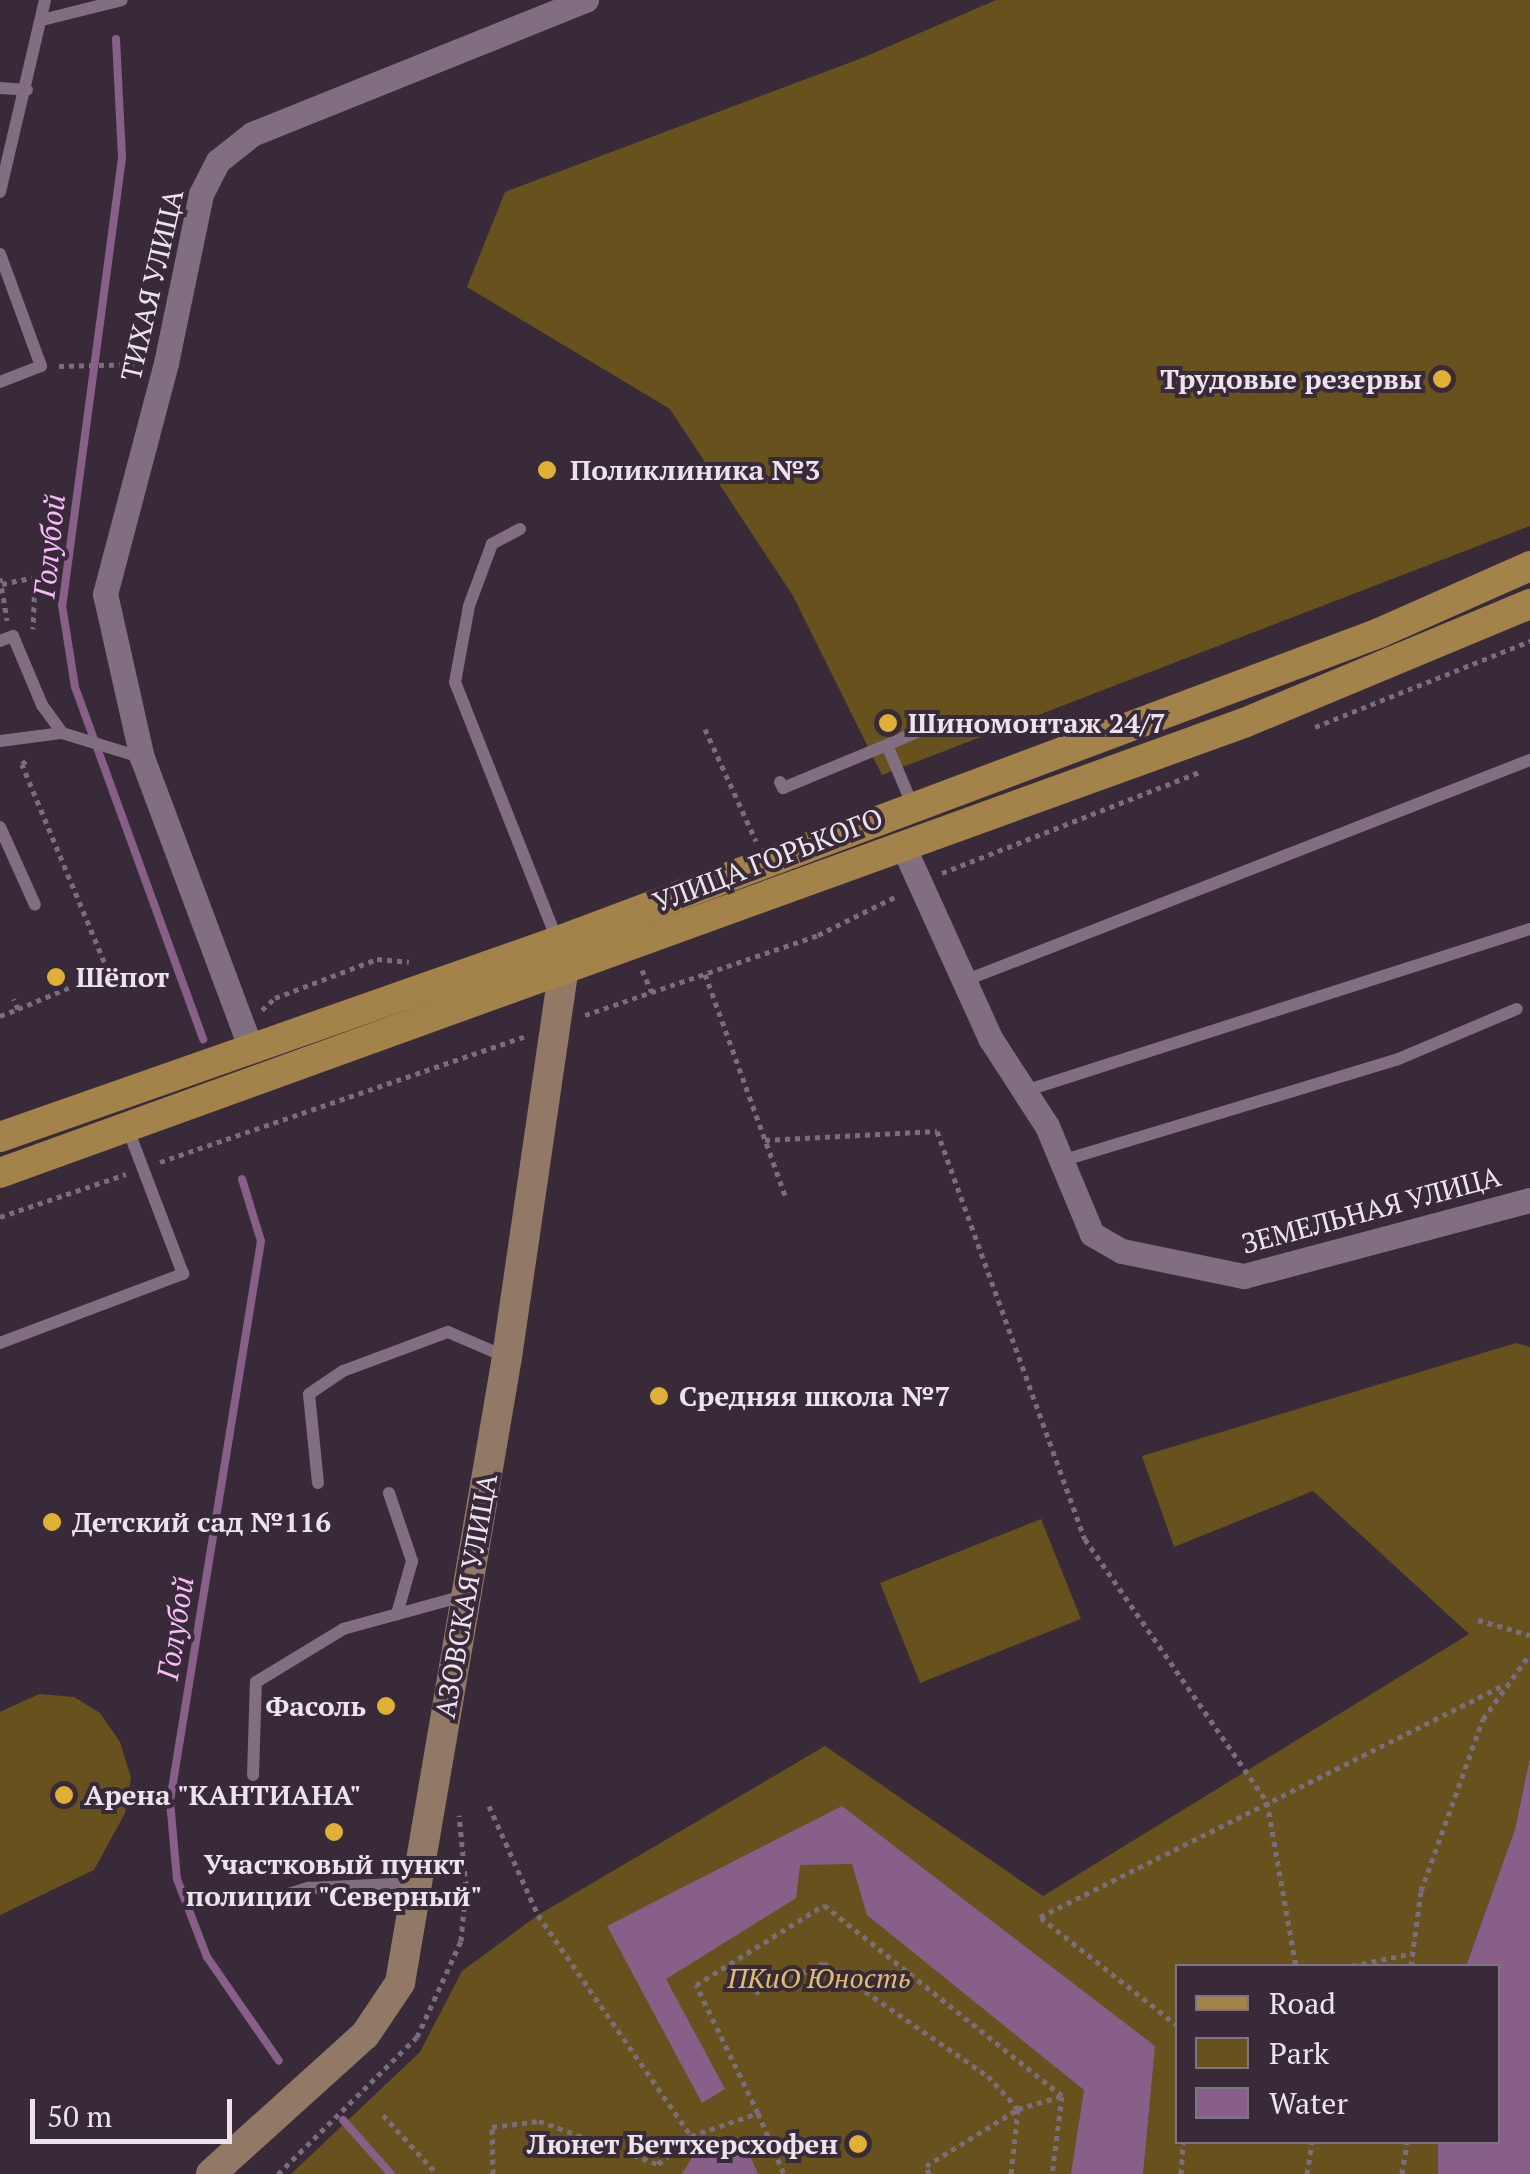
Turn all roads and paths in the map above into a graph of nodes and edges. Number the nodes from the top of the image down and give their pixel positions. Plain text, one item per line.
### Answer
1 (45, 0) edge
2 (122, 0) edge
3 (586, 0) edge
4 (42, 20) junction
5 (0, 88) edge
6 (27, 90) junction
7 (0, 192) edge
8 (0, 254) edge
9 (166, 363) junction
10 (41, 366) junction
11 (0, 382) edge
12 (520, 529) dead end
13 (1530, 566) edge
14 (1, 581) edge
15 (1530, 604) edge
16 (0, 628) edge
17 (0, 641) edge
18 (1530, 641) edge
19 (38, 648) dead end
20 (926, 728) dead end
21 (705, 729) dead end
22 (1304, 732) dead end
23 (62, 734) junction
24 (0, 741) edge
25 (887, 745) junction
26 (134, 754) junction
27 (1530, 760) edge
28 (1212, 767) dead end
29 (780, 782) dead end
30 (912, 804) junction
31 (0, 827) edge
32 (757, 843) dead end
33 (902, 846) junction
34 (919, 882) junction
35 (35, 905) dead end
36 (1530, 929) edge
37 (562, 955) junction
38 (425, 964) dead end
39 (705, 974) junction
40 (964, 980) junction
41 (14, 1000) dead end
42 (18, 1008) junction
43 (1517, 1009) dead end
44 (0, 1016) edge
45 (556, 1025) junction
46 (247, 1039) junction
47 (1028, 1090) junction
48 (127, 1127) junction
49 (0, 1137) edge
50 (765, 1140) junction
51 (1061, 1160) junction
52 (142, 1168) junction
53 (0, 1172) edge
54 (786, 1198) dead end
55 (1530, 1200) edge
56 (0, 1217) edge
57 (0, 1344) edge
58 (507, 1356) junction
59 (318, 1483) dead end
60 (389, 1493) dead end
61 (466, 1595) junction
62 (396, 1614) junction
63 (1478, 1620) dead end
64 (1530, 1635) edge
65 (1530, 1654) edge
66 (1504, 1685) junction
67 (253, 1775) dead end
68 (1267, 1802) junction
69 (489, 1806) dead end
70 (417, 1882) junction
71 (272, 1899) dead end
72 (1413, 1953) junction
73 (1296, 1964) edge
74 (1361, 1964) edge
75 (1412, 1964) edge
76 (756, 1992) dead end
77 (1175, 2024) edge
78 (1062, 2096) junction
79 (1018, 2109) junction
80 (758, 2113) junction
81 (382, 2115) dead end
82 (691, 2136) junction
83 (1183, 2144) edge
84 (1312, 2144) edge
85 (1407, 2144) edge
86 (658, 2164) junction
87 (210, 2174) edge
88 (437, 2174) edge
89 (493, 2174) edge
90 (659, 2174) edge
91 (784, 2174) edge
92 (930, 2174) edge
93 (1010, 2174) edge
94 (1052, 2174) edge
95 (1182, 2174) edge
96 (1307, 2174) edge
97 (1402, 2174) edge

1 - 4 lane
2 - 4 lane
3 - 9 street, ТИХАЯ УЛИЦА
4 - 6 lane
5 - 6 lane
6 - 7 lane
8 - 10 lane
9 - 10 path
9 - 26 street, ТИХАЯ УЛИЦА
10 - 11 lane
12 - 37 lane
13 - 30 main road, УЛИЦА ГОРЬКОГО
14 - 16 path
14 - 19 path
15 - 33 main road, УЛИЦА ГОРЬКОГО
17 - 23 lane
18 - 22 path
20 - 25 lane
21 - 32 path
23 - 24 lane
23 - 26 lane
23 - 42 path
25 - 29 lane
25 - 30 lane
26 - 46 street, ТИХАЯ УЛИЦА
27 - 40 lane
28 - 34 path
30 - 37 main road, УЛИЦА ГОРЬКОГО
31 - 35 lane
33 - 34 street, ЗЕМЕЛЬНАЯ УЛИЦА
33 - 37 main road, УЛИЦА ГОРЬКОГО
34 - 39 path
34 - 40 street, ЗЕМЕЛЬНАЯ УЛИЦА
36 - 47 lane
37 - 45 main road, АЗОВСКАЯ УЛИЦА
37 - 46 main road, УЛИЦА ГОРЬКОГО
37 - 48 main road, УЛИЦА ГОРЬКОГО
38 - 46 path
39 - 45 path
39 - 50 path
40 - 47 street, ЗЕМЕЛЬНАЯ УЛИЦА
41 - 42 path
42 - 44 path
43 - 51 lane
45 - 52 path
45 - 58 main road, АЗОВСКАЯ УЛИЦА
46 - 49 main road, УЛИЦА ГОРЬКОГО
47 - 51 street, ЗЕМЕЛЬНАЯ УЛИЦА
48 - 52 lane
48 - 53 main road, УЛИЦА ГОРЬКОГО
50 - 54 path
50 - 68 path
51 - 55 street, ЗЕМЕЛЬНАЯ УЛИЦА
52 - 56 path
52 - 57 lane
58 - 59 lane
58 - 61 main road, АЗОВСКАЯ УЛИЦА
60 - 62 lane
61 - 62 lane
61 - 70 main road, АЗОВСКАЯ УЛИЦА
62 - 67 lane
63 - 64 path
65 - 66 path
66 - 68 path
66 - 72 path
68 - 73 path
68 - 77 path
69 - 82 path
70 - 71 lane
70 - 87 main road, АЗОВСКАЯ УЛИЦА
72 - 74 path
72 - 75 path
76 - 79 path
78 - 79 path
78 - 80 path
78 - 94 path
79 - 92 path
79 - 93 path
80 - 82 path
80 - 91 path
81 - 88 path
82 - 86 path
83 - 95 path
84 - 96 path
85 - 97 path
86 - 89 path
86 - 90 path

